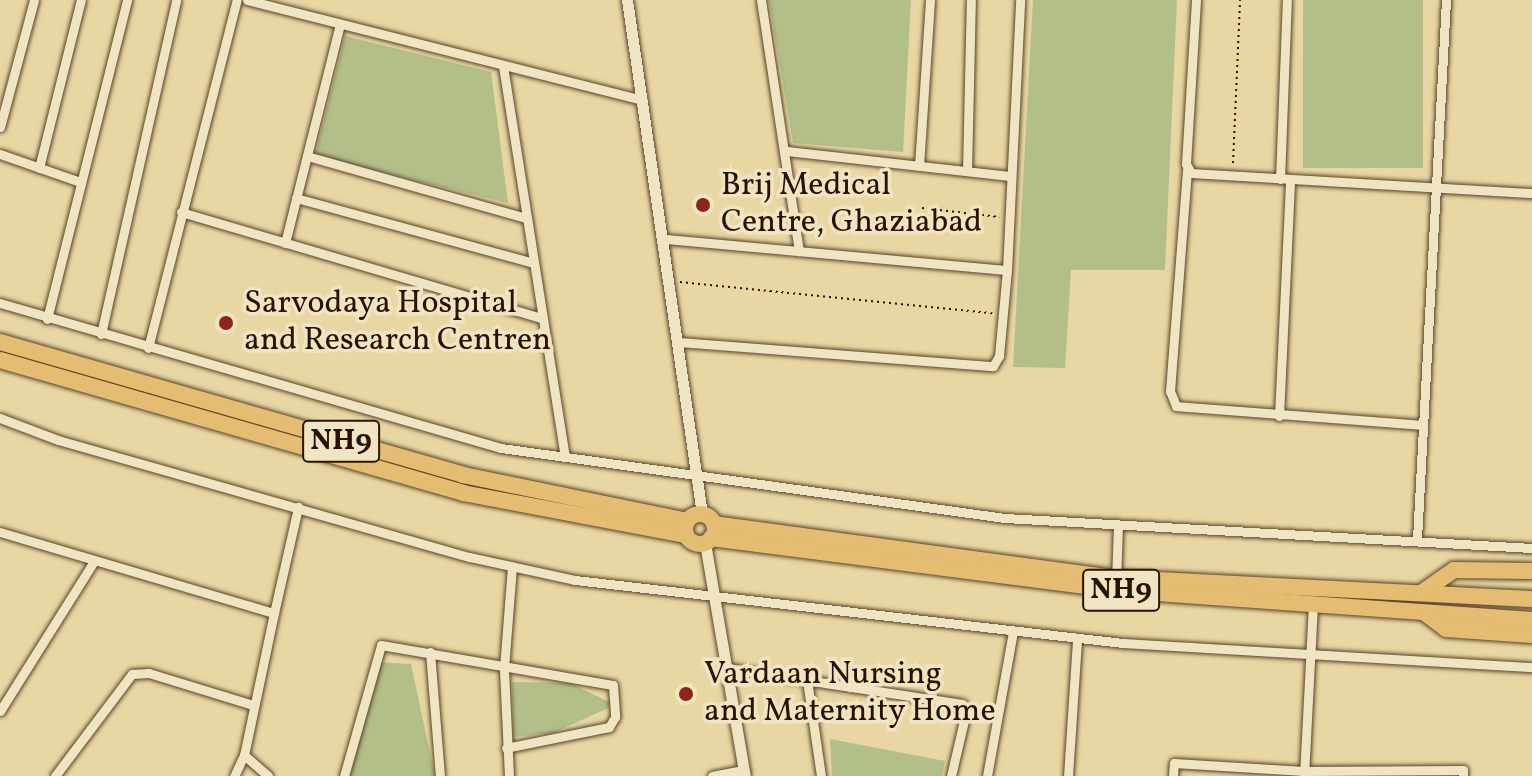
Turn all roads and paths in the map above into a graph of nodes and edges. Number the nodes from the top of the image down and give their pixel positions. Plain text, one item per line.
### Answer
1 (34, 0) edge
2 (81, 0) edge
3 (127, 0) edge
4 (176, 0) edge
5 (237, 0) edge
6 (247, 0) edge
7 (627, 0) edge
8 (761, 0) edge
9 (930, 0) edge
10 (971, 0) edge
11 (1020, 0) edge
12 (1196, 0) edge
13 (1240, 0) edge
14 (1287, 0) edge
15 (1446, 0) edge
16 (340, 24) junction
17 (503, 66) junction
18 (643, 100) junction
19 (0, 127) edge
20 (787, 151) junction
21 (0, 154) edge
22 (307, 156) junction
23 (919, 166) junction
24 (39, 168) junction
25 (1187, 170) junction
26 (967, 171) junction
27 (1010, 176) junction
28 (1233, 177) junction
29 (1285, 179) junction
30 (80, 182) junction
31 (1433, 186) junction
32 (1532, 193) edge
33 (296, 198) junction
34 (922, 208) dead end
35 (181, 212) junction
36 (526, 218) junction
37 (1008, 218) junction
38 (665, 239) junction
39 (285, 243) junction
40 (799, 251) junction
41 (533, 263) junction
42 (1007, 270) junction
43 (671, 281) junction
44 (0, 303) edge
45 (1002, 314) junction
46 (542, 318) junction
47 (47, 319) junction
48 (101, 334) junction
49 (0, 342) edge
50 (679, 342) junction
51 (148, 348) junction
52 (0, 360) edge
53 (1279, 416) junction
54 (0, 418) edge
55 (1422, 425) junction
56 (565, 457) junction
57 (700, 476) junction
58 (298, 507) junction
59 (1118, 525) junction
60 (701, 529) junction
61 (0, 532) edge
62 (1417, 539) junction
63 (1532, 548) edge
64 (94, 561) junction
65 (512, 566) junction
66 (1532, 571) edge
67 (1115, 584) junction
68 (1421, 593) junction
69 (716, 598) junction
70 (1532, 599) edge
71 (1313, 605) junction
72 (274, 613) junction
73 (1425, 613) junction
74 (1532, 620) edge
75 (1013, 631) junction
76 (1532, 635) edge
77 (1077, 639) junction
78 (430, 652) junction
79 (1311, 658) junction
80 (1532, 667) edge
81 (504, 668) junction
82 (727, 668) junction
83 (807, 680) junction
84 (253, 705) junction
85 (1, 707) edge
86 (506, 748) junction
87 (244, 755) junction
88 (744, 773) edge
89 (1304, 773) edge
90 (55, 776) edge
91 (234, 776) edge
92 (268, 776) edge
93 (344, 776) edge
94 (440, 776) edge
95 (509, 776) edge
96 (712, 776) edge
97 (821, 776) edge
98 (951, 776) edge
99 (987, 776) edge
100 (1068, 776) edge
101 (1173, 776) edge
102 (1463, 776) edge

1 - 19 street
2 - 24 street
3 - 30 street
4 - 48 street
5 - 35 street
6 - 16 street
7 - 18 street
8 - 20 street
9 - 23 street
10 - 26 street
11 - 27 street
12 - 25 street
13 - 28 path
14 - 29 street
15 - 31 street
16 - 17 street
16 - 22 street
17 - 18 street
17 - 36 street
18 - 38 street
20 - 23 street
20 - 40 street
21 - 24 street
22 - 33 street
22 - 36 street
23 - 26 street
24 - 30 street
25 - 28 street
25 - 53 street
26 - 27 street
27 - 37 street
28 - 29 street
29 - 31 street
29 - 53 street
30 - 47 street
31 - 32 street
31 - 55 street
33 - 39 street
33 - 41 street
34 - 37 path
35 - 39 street
35 - 51 street
36 - 41 street
37 - 42 street
38 - 40 street
38 - 43 street
39 - 46 street
40 - 42 street
41 - 46 street
42 - 45 street
43 - 45 path
43 - 50 street
44 - 47 street
45 - 50 street
46 - 56 street
47 - 48 street
48 - 51 street
49 - 60 highway, NH9
50 - 57 street
51 - 56 street
52 - 60 highway, NH9
53 - 55 street
54 - 58 street
55 - 62 street
56 - 57 street
57 - 59 street
57 - 60 street
58 - 65 street
58 - 72 street
59 - 62 street
59 - 67 street
60 - 67 highway, NH9
60 - 69 street
61 - 64 street
62 - 63 street
64 - 72 street
64 - 85 street
65 - 69 street
65 - 81 street
66 - 68 highway
67 - 68 highway, NH9
67 - 71 highway, NH9
68 - 70 highway, NH9
69 - 75 street
69 - 82 street
71 - 73 highway, NH9
71 - 79 street
72 - 84 street
73 - 74 highway, NH9
73 - 76 highway
75 - 77 street
75 - 99 street
77 - 79 street
77 - 100 street
78 - 81 street
78 - 93 street
78 - 94 street
79 - 80 street
79 - 89 street
81 - 86 street
81 - 86 street
82 - 83 street
82 - 88 street
83 - 97 street
83 - 98 street
84 - 87 street
84 - 90 street
86 - 95 street
87 - 91 street
87 - 92 street
88 - 96 street
89 - 101 street
89 - 102 street

